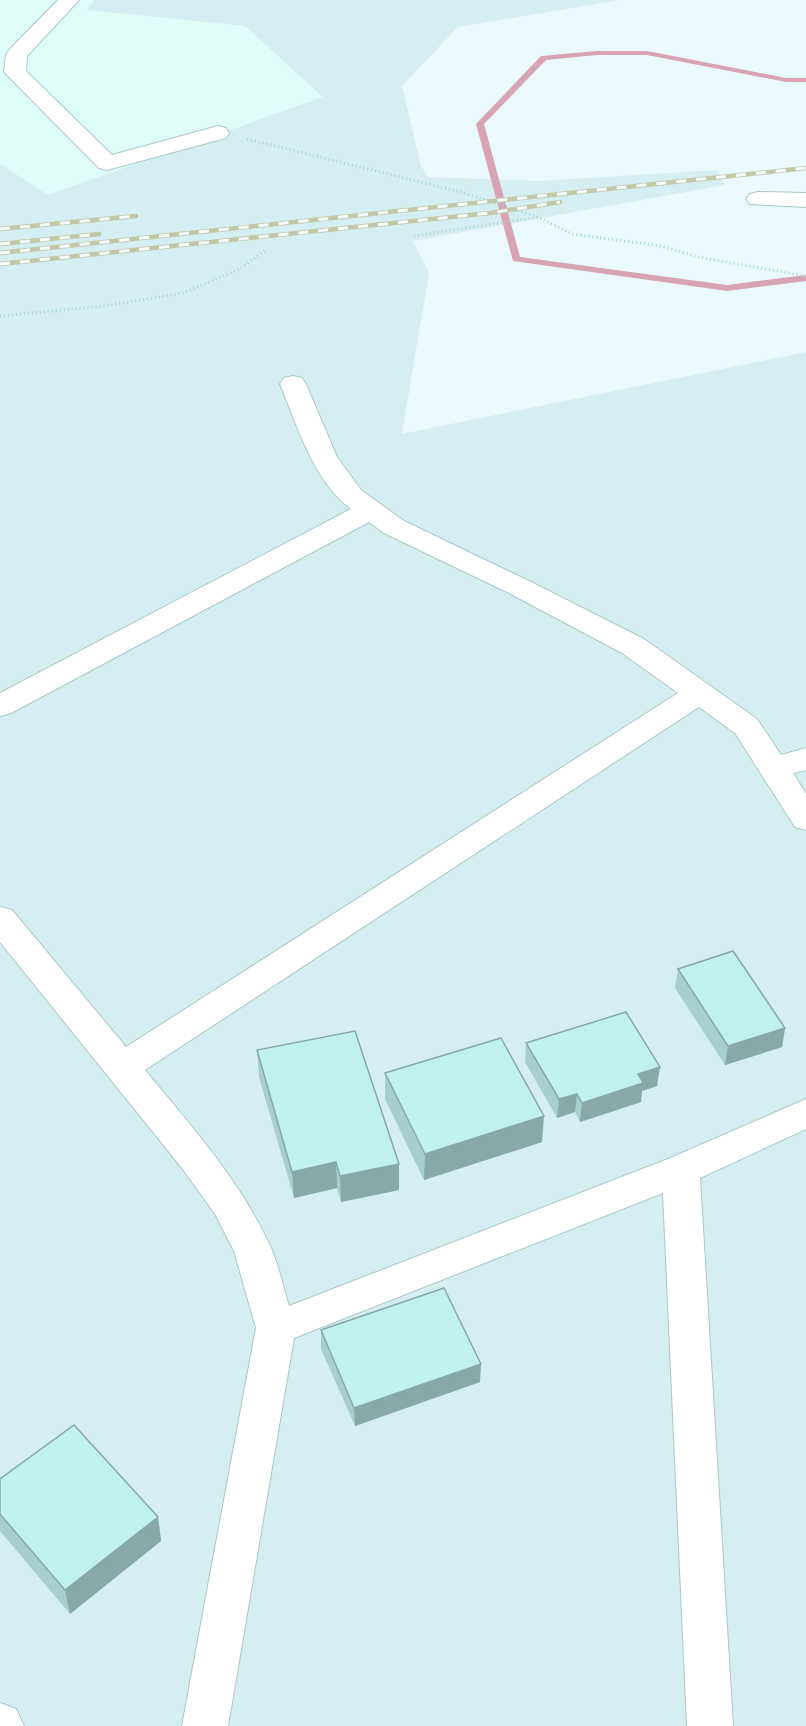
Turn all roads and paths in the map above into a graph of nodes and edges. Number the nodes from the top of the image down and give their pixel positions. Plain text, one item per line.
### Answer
1 (69, 0) edge
2 (218, 134) joint
3 (758, 199) dead end
4 (806, 200) edge
5 (538, 217) junction
6 (414, 236) dead end
7 (266, 250) dead end
8 (806, 276) edge
9 (0, 316) edge
10 (292, 384) dead end
11 (370, 510) junction
12 (699, 693) junction
13 (0, 706) edge
14 (806, 759) edge
15 (773, 768) junction
16 (806, 819) edge
17 (0, 919) edge
18 (121, 1068) junction
19 (806, 1113) edge
20 (681, 1170) junction
21 (276, 1328) junction
22 (205, 1726) edge
23 (710, 1726) edge

1 - 2 street
2 - 5 path
3 - 4 street
5 - 6 path
5 - 8 path
7 - 9 path
10 - 11 street
11 - 12 street
11 - 13 street
12 - 15 street
12 - 18 street
14 - 15 street
15 - 16 street
17 - 18 street
18 - 21 street
19 - 20 street
20 - 21 street
20 - 23 street
21 - 22 street

